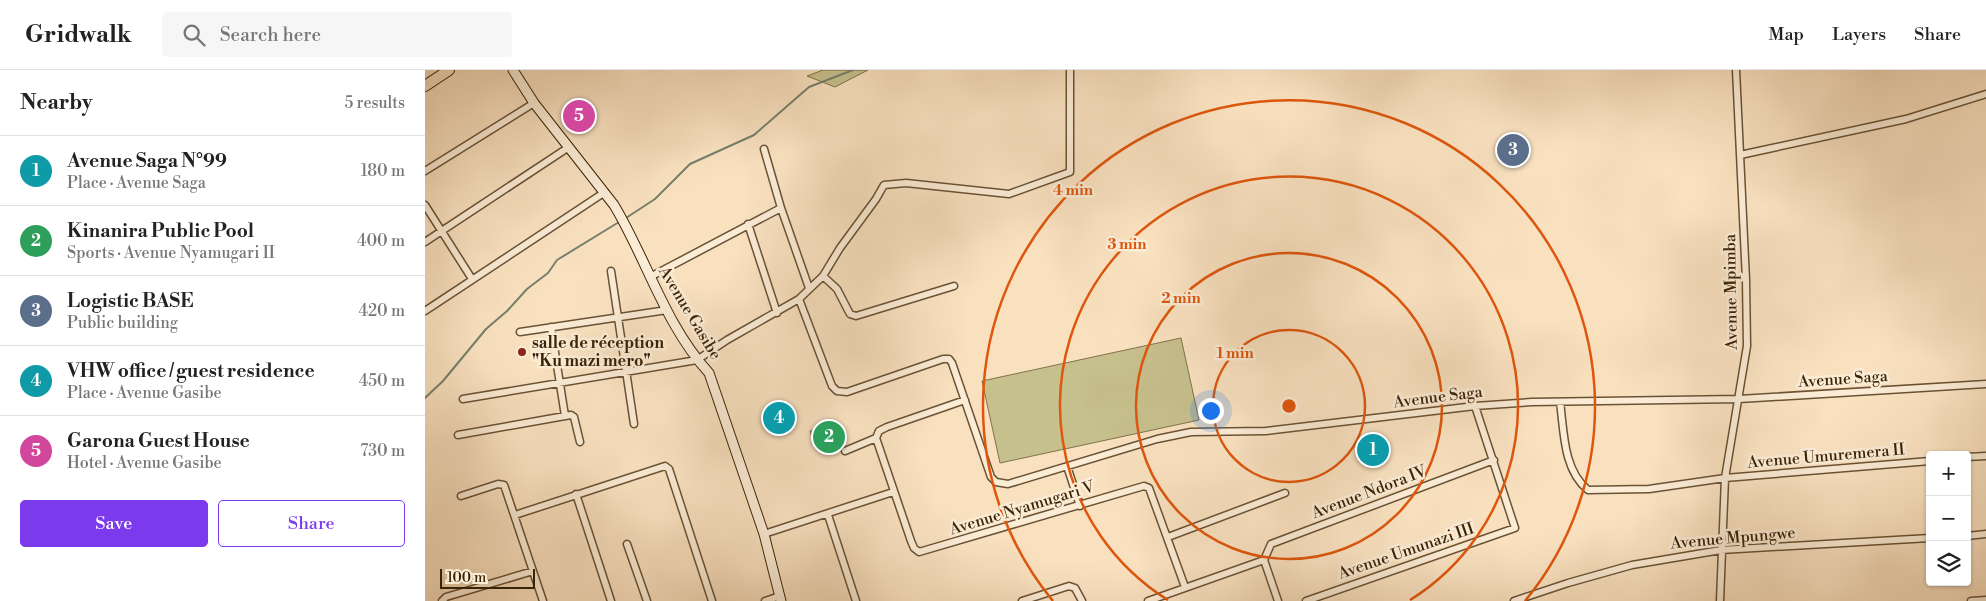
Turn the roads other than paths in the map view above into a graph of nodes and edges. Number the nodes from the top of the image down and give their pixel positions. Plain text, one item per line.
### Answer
1 (449, 70) edge
2 (513, 70) edge
3 (1070, 70) edge
4 (1736, 70) edge
5 (425, 86) edge
6 (1986, 94) edge
7 (534, 103) junction
8 (569, 146) junction
9 (764, 149) dead end
10 (1740, 155) junction
11 (425, 171) edge
12 (605, 192) junction
13 (425, 205) edge
14 (781, 208) junction
15 (748, 224) junction
16 (441, 231) junction
17 (425, 242) edge
18 (611, 271) dead end
19 (823, 276) junction
20 (650, 277) junction
21 (472, 280) junction
22 (954, 286) dead end
23 (809, 288) junction
24 (799, 299) junction
25 (667, 310) junction
26 (425, 311) edge
27 (777, 313) junction
28 (617, 316) junction
29 (551, 327) junction
30 (520, 332) dead end
31 (697, 360) junction
32 (626, 372) junction
33 (559, 384) junction
34 (1986, 384) edge
35 (964, 397) junction
36 (463, 399) dead end
37 (1739, 399) junction
38 (1560, 402) junction
39 (1475, 406) junction
40 (565, 416) junction
41 (634, 424) dead end
42 (458, 435) dead end
43 (876, 438) junction
44 (580, 442) dead end
45 (845, 451) dead end
46 (1986, 456) edge
47 (1971, 458) edge
48 (1493, 460) junction
49 (1926, 461) edge
50 (1067, 466) junction
51 (1725, 478) junction
52 (893, 492) junction
53 (576, 494) junction
54 (1285, 494) dead end
55 (461, 496) dead end
56 (1080, 506) junction
57 (828, 514) junction
58 (515, 515) junction
59 (764, 534) junction
60 (1986, 534) edge
61 (1971, 536) edge
62 (1168, 538) junction
63 (1926, 538) edge
64 (627, 544) dead end
65 (1721, 550) junction
66 (1264, 560) junction
67 (533, 571) junction
68 (1185, 587) junction
69 (780, 599) edge
70 (1986, 600) edge
71 (443, 601) edge
72 (543, 601) edge
73 (611, 601) edge
74 (647, 601) edge
75 (713, 601) edge
76 (765, 601) edge
77 (857, 601) edge
78 (1022, 601) edge
79 (1082, 601) edge
80 (1148, 601) edge
81 (1278, 601) edge
82 (1306, 601) edge
83 (1514, 601) edge
84 (1720, 601) edge
85 (1971, 601) edge

1 - 5 main road
2 - 7 street, Avenue Gasibe
3 - 19 street
4 - 10 street, Avenue Mpimba
6 - 10 street
7 - 8 street, Avenue Gasibe
7 - 11 street
8 - 12 street, Avenue Gasibe
8 - 16 street
9 - 14 street
10 - 37 street, Avenue Mpimba
12 - 20 street, Avenue Gasibe
12 - 21 street
13 - 16 street
14 - 15 street
14 - 23 street
15 - 20 street
15 - 27 street
16 - 17 street
16 - 21 street
18 - 28 street
19 - 22 street
19 - 23 street
20 - 25 street, Avenue Gasibe
21 - 26 street
23 - 24 street
24 - 27 street
24 - 35 street
25 - 28 street
25 - 31 street, Avenue Gasibe
27 - 31 street
28 - 29 street
28 - 32 street
29 - 30 street
29 - 33 street
31 - 32 street
31 - 59 street, Avenue Gasibe
32 - 33 street
32 - 41 street
33 - 36 street
33 - 40 street
34 - 37 street, Avenue Saga
35 - 43 street
35 - 50 street, Avenue Saga
37 - 38 street, Avenue Saga
37 - 51 street, Avenue Mpimba
38 - 39 street, Avenue Saga
38 - 51 street, Avenue Umuremera II
39 - 48 street
39 - 50 street, Avenue Saga
40 - 42 street
40 - 44 street
43 - 45 street
43 - 52 street, Avenue Nyamugari V
46 - 47 street
48 - 66 street, Avenue Ndora IV
48 - 82 street, Avenue Umunazi III
49 - 51 street, Avenue Umuremera II
50 - 56 street
51 - 65 street, Avenue Mpimba
52 - 56 street, Avenue Nyamugari V
52 - 57 street
53 - 58 street
53 - 73 street
53 - 75 street
54 - 62 street
55 - 58 street
56 - 62 street, Avenue Nyamugari V
57 - 59 street
57 - 77 street
58 - 67 street
59 - 69 street, Avenue Gasibe
60 - 61 street
62 - 68 street, Avenue Nyamugari V
63 - 65 street, Avenue Mpungwe
64 - 74 street
65 - 83 street, Avenue Mpungwe
65 - 84 street, Avenue Mpimba
66 - 68 street
66 - 81 street
67 - 71 street
67 - 72 street
68 - 80 street
69 - 76 street
70 - 85 street
78 - 79 street

